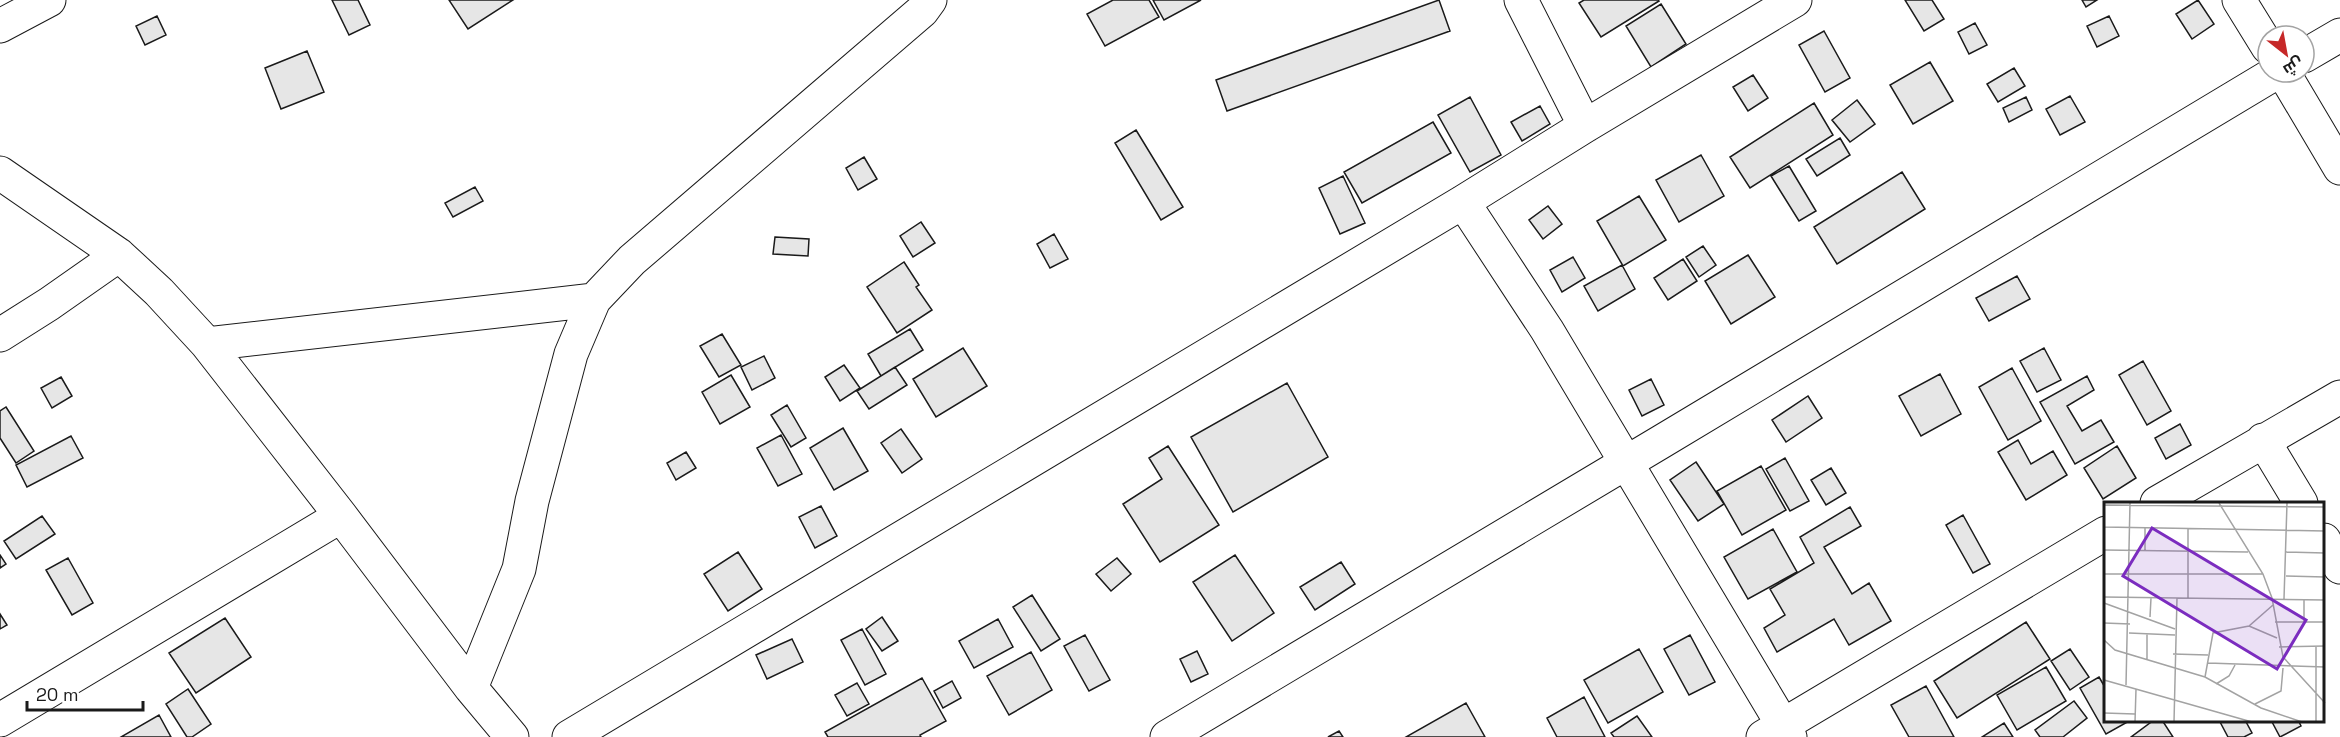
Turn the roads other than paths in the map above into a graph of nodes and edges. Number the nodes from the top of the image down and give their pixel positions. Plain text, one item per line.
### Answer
1 (49, 0) edge
2 (930, 0) edge
3 (1521, 0) edge
4 (1795, 0) edge
5 (2239, 0) edge
6 (0, 26) edge
7 (2256, 28) edge
8 (2340, 35) edge
9 (2316, 49) edge
10 (2257, 84) edge
11 (2290, 84) edge
12 (1585, 126) junction
13 (2340, 168) edge
14 (0, 173) edge
15 (1463, 202) junction
16 (119, 255) junction
17 (594, 300) junction
18 (0, 334) edge
19 (207, 344) junction
20 (2340, 397) edge
21 (2263, 440) junction
22 (1625, 462) junction
23 (2159, 502) edge
24 (2300, 502) edge
25 (341, 516) junction
26 (2104, 534) edge
27 (2325, 542) edge
28 (2340, 567) edge
29 (471, 688) junction
30 (13, 724) edge
31 (1779, 733) edge
32 (512, 737) edge
33 (569, 737) edge
34 (1167, 737) edge

1 - 6 street
2 - 17 street
3 - 12 street
4 - 12 street
5 - 7 street
8 - 9 street
10 - 22 street
11 - 13 street
12 - 15 street
14 - 16 street
15 - 22 street
15 - 33 street
16 - 18 street
16 - 19 street
17 - 19 street
17 - 29 street
19 - 25 street
20 - 21 street
21 - 23 street
21 - 24 street
22 - 31 street
22 - 34 street
25 - 29 street
25 - 30 street
26 - 31 street
27 - 28 street
29 - 32 street

